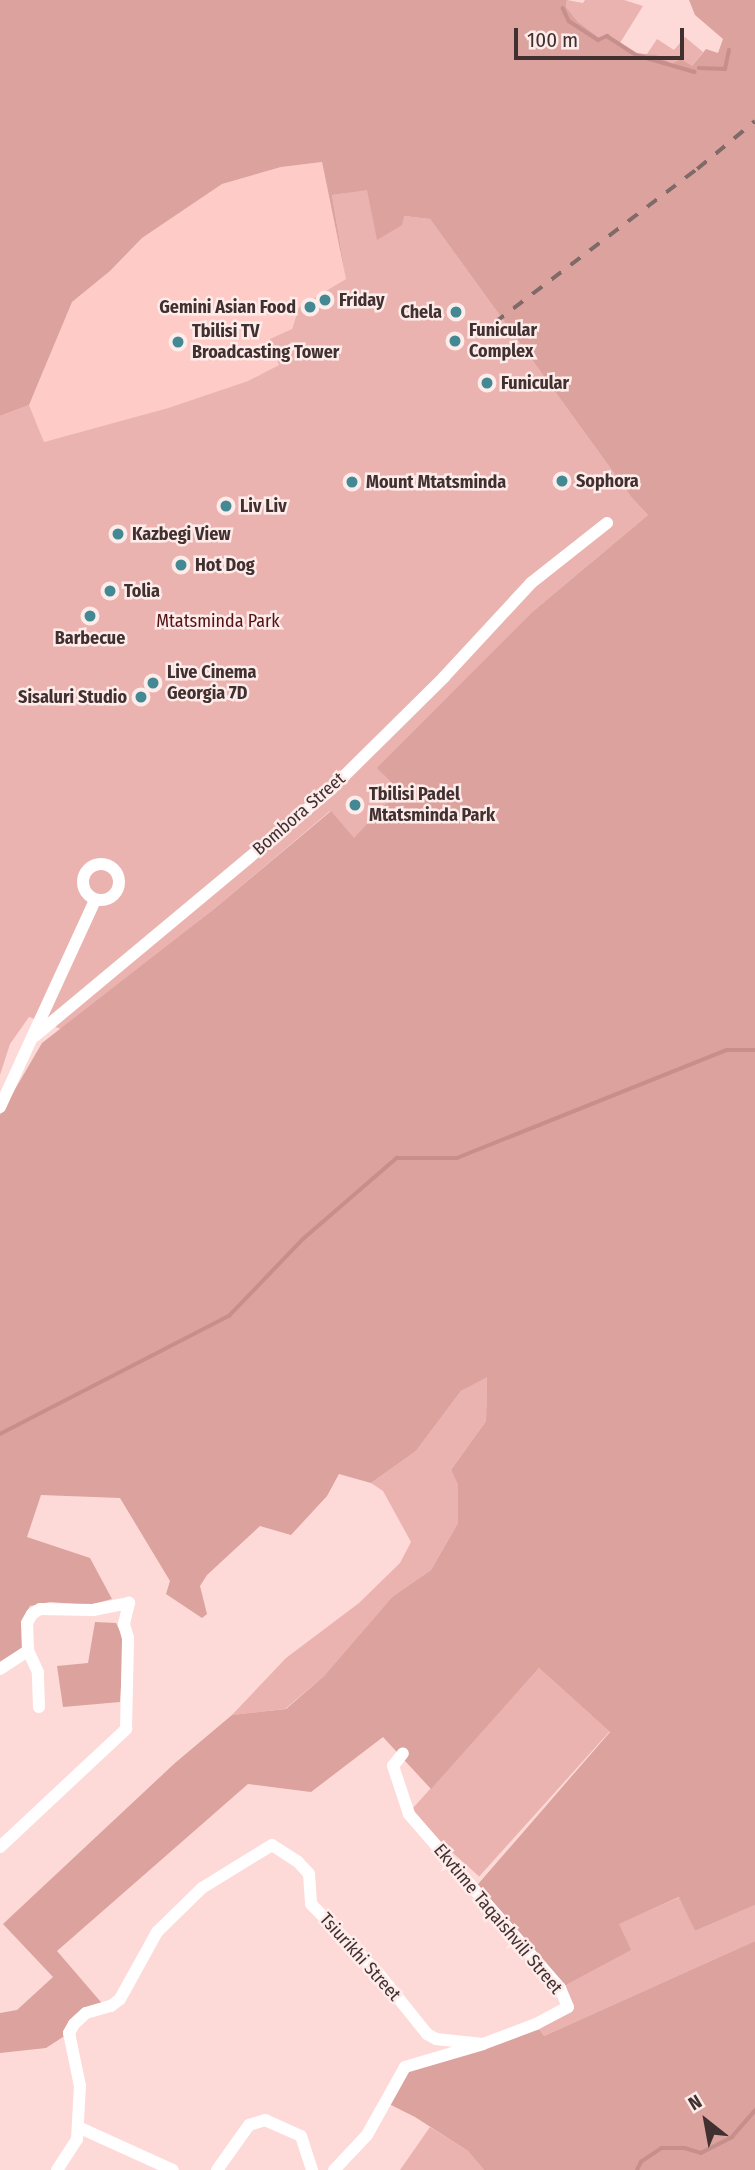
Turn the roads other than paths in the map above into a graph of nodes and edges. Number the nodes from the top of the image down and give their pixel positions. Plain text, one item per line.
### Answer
1 (607, 523) dead end
2 (95, 900) dead end
3 (35, 1036) junction
4 (0, 1107) edge
5 (28, 1651) junction
6 (0, 1669) edge
7 (39, 1707) dead end
8 (403, 1753) dead end
9 (0, 1847) edge
10 (484, 2044) junction
11 (78, 2127) junction
12 (57, 2170) edge
13 (173, 2170) edge
14 (217, 2170) edge
15 (312, 2170) edge
16 (334, 2170) edge

1 - 3 street, Bombora Street
2 - 3 street
3 - 4 street, Bombora Street
5 - 6 street
5 - 7 street
5 - 9 street
8 - 10 street, Ekvtime Taqaishvili Street
10 - 11 street, Tsiurikhi Street
10 - 16 street, Ekvtime Taqaishvili Street
11 - 12 street, Tsiurikhi Street
11 - 13 street
14 - 15 street

